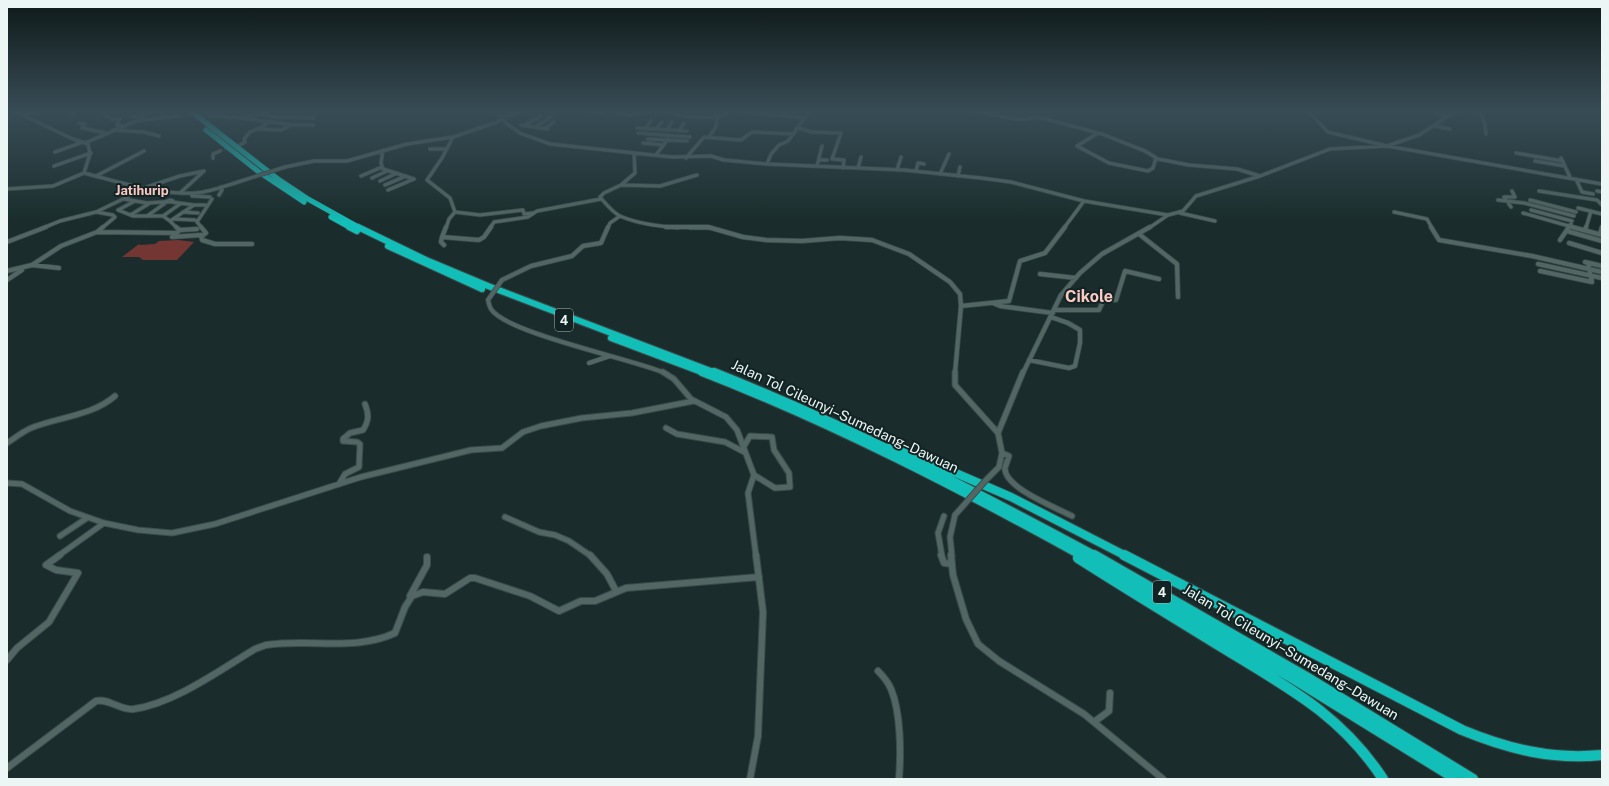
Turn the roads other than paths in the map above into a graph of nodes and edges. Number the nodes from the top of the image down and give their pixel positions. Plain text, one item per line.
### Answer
1 (65, 149) edge
2 (90, 149) edge
3 (230, 149) edge
4 (237, 149) edge
5 (389, 149) edge
6 (442, 149) edge
7 (447, 149) joint
8 (594, 149) edge
9 (661, 149) edge
10 (694, 149) edge
11 (777, 149) edge
12 (821, 149) edge
13 (836, 149) edge
14 (1081, 149) edge
15 (1139, 149) edge
16 (1337, 149) edge
17 (1403, 149) edge
18 (383, 150) junction
19 (144, 151) dead end
20 (220, 151) tunnel mouth
21 (55, 152) dead end
22 (91, 153) junction
23 (634, 153) junction
24 (1516, 153) dead end
25 (949, 154) dead end
26 (656, 155) junction
27 (1446, 156) junction
28 (861, 157) dead end
29 (901, 157) dead end
30 (213, 158) dead end
31 (686, 158) junction
32 (1156, 158) junction
33 (819, 160) junction
34 (827, 160) dead end
35 (1535, 161) dead end
36 (1448, 162) dead end
37 (767, 164) junction
38 (924, 164) dead end
39 (54, 166) dead end
40 (818, 166) junction
41 (1565, 166) junction
42 (382, 167) junction
43 (960, 167) dead end
44 (843, 168) junction
45 (858, 168) junction
46 (897, 170) junction
47 (388, 171) junction
48 (916, 171) junction
49 (84, 173) junction
50 (396, 173) junction
51 (940, 174) junction
52 (697, 175) dead end
53 (96, 176) junction
54 (361, 176) dead end
55 (406, 176) junction
56 (958, 176) junction
57 (1260, 176) junction
58 (1570, 177) junction
59 (372, 178) dead end
60 (1576, 179) junction
61 (380, 180) dead end
62 (385, 184) dead end
63 (621, 185) junction
64 (1596, 185) dead end
65 (1602, 185) edge
66 (147, 187) junction
67 (220, 187) junction
68 (7, 189) edge
69 (388, 190) dead end
70 (1512, 191) dead end
71 (1539, 191) dead end
72 (1597, 191) dead end
73 (1582, 192) junction
74 (1602, 192) edge
75 (179, 194) junction
76 (219, 194) dead end
77 (1593, 194) dead end
78 (1586, 198) junction
79 (124, 199) junction
80 (1498, 200) dead end
81 (1530, 200) dead end
82 (135, 201) junction
83 (171, 201) junction
84 (1084, 201) junction
85 (1508, 201) junction
86 (603, 202) junction
87 (150, 203) junction
88 (164, 203) junction
89 (180, 204) junction
90 (194, 204) junction
91 (206, 205) dead end
92 (1602, 205) edge
93 (1512, 207) dead end
94 (1531, 210) dead end
95 (535, 211) junction
96 (1592, 211) junction
97 (96, 212) junction
98 (183, 212) junction
99 (455, 212) junction
100 (1394, 212) dead end
101 (1576, 212) junction
102 (198, 213) dead end
103 (496, 213) junction
104 (1180, 213) junction
105 (1523, 213) dead end
106 (130, 214) junction
107 (1602, 214) edge
108 (1168, 215) junction
109 (147, 216) junction
110 (163, 216) junction
111 (620, 216) junction
112 (1574, 216) junction
113 (172, 220) junction
114 (195, 220) dead end
115 (1215, 221) dead end
116 (1572, 221) junction
117 (494, 222) junction
118 (1570, 226) junction
119 (1602, 228) edge
120 (196, 229) dead end
121 (180, 230) junction
122 (1585, 230) junction
123 (1567, 231) junction
124 (96, 232) junction
125 (176, 233) junction
126 (1139, 234) junction
127 (1601, 234) edge
128 (202, 236) junction
129 (442, 237) junction
130 (1560, 240) dead end
131 (1602, 241) edge
132 (7, 242) edge
133 (1570, 243) dead end
134 (252, 244) dead end
135 (444, 245) dead end
136 (1602, 253) edge
137 (1538, 264) dead end
138 (32, 265) junction
139 (1602, 266) edge
140 (25, 268) junction
141 (59, 268) dead end
142 (1589, 269) junction
143 (7, 271) edge
144 (1540, 271) dead end
145 (1602, 272) edge
146 (1040, 274) dead end
147 (1591, 276) junction
148 (1076, 278) junction
149 (1602, 278) edge
150 (1159, 279) dead end
151 (7, 280) edge
152 (1178, 297) dead end
153 (993, 303) junction
154 (961, 306) junction
155 (1053, 314) junction
156 (610, 356) junction
157 (1029, 360) junction
158 (589, 363) dead end
159 (116, 396) dead end
160 (694, 401) junction
161 (365, 404) dead end
162 (838, 426) junction
163 (666, 428) dead end
164 (998, 433) junction
165 (7, 443) edge
166 (744, 450) junction
167 (1002, 453) junction
168 (754, 474) junction
169 (7, 483) edge
170 (339, 484) junction
171 (964, 492) junction
172 (944, 516) dead end
173 (1072, 516) dead end
174 (505, 517) dead end
175 (87, 518) junction
176 (104, 523) junction
177 (60, 536) dead end
178 (427, 557) dead end
179 (952, 564) junction
180 (759, 576) junction
181 (616, 591) junction
182 (410, 598) junction
183 (7, 660) edge
184 (878, 671) dead end
185 (1110, 693) dead end
186 (1094, 722) junction
187 (1602, 755) edge
188 (7, 768) edge
189 (750, 779) edge
190 (899, 779) edge
191 (1163, 779) edge
192 (1383, 779) edge
193 (1456, 779) edge
194 (1473, 779) edge

1 - 21 street
2 - 22 street
3 - 171 highway, Jalan Tol Cileunyi–Sumedang–Dawuan / 4
4 - 162 highway, Jalan Tol Cileunyi–Sumedang–Dawuan / 4
5 - 18 street
6 - 7 street
7 - 99 street
8 - 23 street
9 - 26 street
10 - 31 street
11 - 37 street
12 - 33 street
13 - 44 street
14 - 32 street
15 - 32 street
16 - 57 street
17 - 27 street
18 - 42 street
18 - 67 street, bridge
19 - 53 street
20 - 30 street
22 - 39 street
22 - 49 street
23 - 26 street
23 - 63 street
24 - 41 street
25 - 51 street
26 - 31 street
27 - 36 street
27 - 58 street
28 - 45 street
29 - 46 street
31 - 37 street
32 - 57 street
33 - 34 street
33 - 40 street
35 - 41 street
37 - 40 street
38 - 48 street
40 - 44 street
41 - 58 street
42 - 47 street
42 - 54 street
43 - 56 street
44 - 45 street
45 - 46 street
46 - 48 street
47 - 50 street
47 - 59 street
48 - 51 street
49 - 53 street
49 - 68 street
50 - 55 street
50 - 61 street
51 - 56 street
52 - 63 street
53 - 66 street
55 - 62 street
55 - 69 street
56 - 84 street
57 - 104 street
58 - 60 street
60 - 65 street
60 - 73 street
63 - 86 street
64 - 65 street
66 - 75 street
66 - 75 street
66 - 79 street
67 - 75 street
67 - 76 street
70 - 85 street
71 - 78 street
72 - 74 street
73 - 77 street
73 - 78 street
75 - 83 street
75 - 128 street
78 - 92 street
79 - 82 street
79 - 97 street
80 - 85 street
81 - 101 street
82 - 87 street
82 - 106 street
83 - 88 street
83 - 89 street
84 - 108 street
84 - 153 street
85 - 93 street
85 - 112 street
86 - 95 street
86 - 111 street
87 - 88 street
87 - 106 street
88 - 109 street
89 - 90 street
89 - 110 street
90 - 91 street
90 - 98 street
94 - 116 street
95 - 103 street
95 - 117 street
96 - 101 street
96 - 107 street
96 - 122 street
97 - 124 street
97 - 132 street
98 - 102 street
98 - 113 street
99 - 103 street
99 - 129 street
100 - 142 street
101 - 112 street
103 - 117 street
104 - 108 street
104 - 115 street
105 - 118 street
106 - 109 street
108 - 126 street
109 - 110 street
110 - 113 street
111 - 154 street
111 - 156 street, bridge
112 - 116 street
113 - 114 street
113 - 121 street
116 - 118 street
117 - 129 street
118 - 122 street
118 - 123 street
119 - 127 street
120 - 121 street
121 - 125 street
122 - 127 street
123 - 130 street
123 - 131 street
124 - 125 street
124 - 138 street
125 - 128 street
126 - 148 street
126 - 152 street
128 - 134 street
129 - 135 street
133 - 136 street
137 - 147 street
138 - 140 street
138 - 141 street
139 - 142 street
140 - 143 street
140 - 151 street
142 - 145 street
142 - 147 street
144 - 147 street
146 - 148 street
147 - 149 street
148 - 155 street
150 - 155 street
153 - 154 street
153 - 155 street
154 - 164 street
155 - 157 street
155 - 157 street
156 - 158 street
156 - 160 street
157 - 164 street
159 - 165 street
160 - 166 street
160 - 170 street
161 - 170 street
162 - 187 highway
162 - 194 highway, Jalan Tol Cileunyi–Sumedang–Dawuan / 4
163 - 166 street
164 - 167 street
166 - 168 street
166 - 168 street
167 - 173 street
167 - 179 street, bridge
168 - 180 street
169 - 175 street
170 - 176 street
171 - 192 highway
171 - 193 highway, Jalan Tol Cileunyi–Sumedang–Dawuan / 4
172 - 179 street
174 - 181 street
175 - 176 street
175 - 177 street
176 - 183 street
178 - 182 street
179 - 186 street
180 - 181 street
180 - 189 street
181 - 182 street
182 - 188 street
184 - 190 street
185 - 186 street
186 - 191 street

